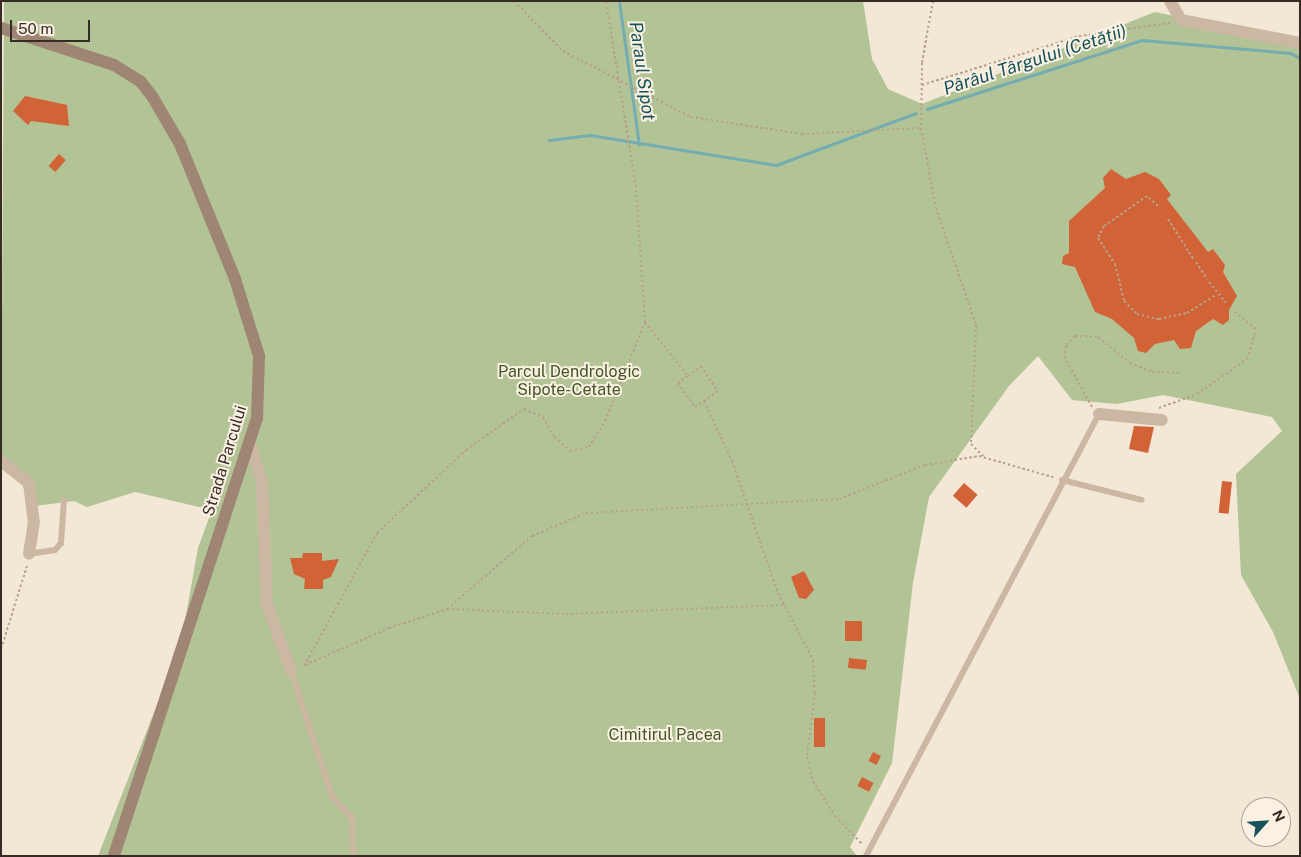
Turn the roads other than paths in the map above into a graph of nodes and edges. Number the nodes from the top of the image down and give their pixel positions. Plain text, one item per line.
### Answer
1 (1170, 1) edge
2 (3, 31) edge
3 (1300, 43) edge
4 (1099, 414) joint
5 (1162, 420) dead end
6 (249, 440) junction
7 (1, 461) edge
8 (1062, 480) junction
9 (64, 500) dead end
10 (1142, 500) dead end
11 (30, 554) joint
12 (291, 671) joint
13 (114, 856) edge
14 (353, 856) edge
15 (866, 856) edge

1 - 3 street
2 - 6 main road, Strada Parcului
4 - 5 street
4 - 8 lane
6 - 12 street
6 - 13 main road, Strada Parcului
7 - 11 street
8 - 10 lane
8 - 15 lane
9 - 11 lane
12 - 14 lane

